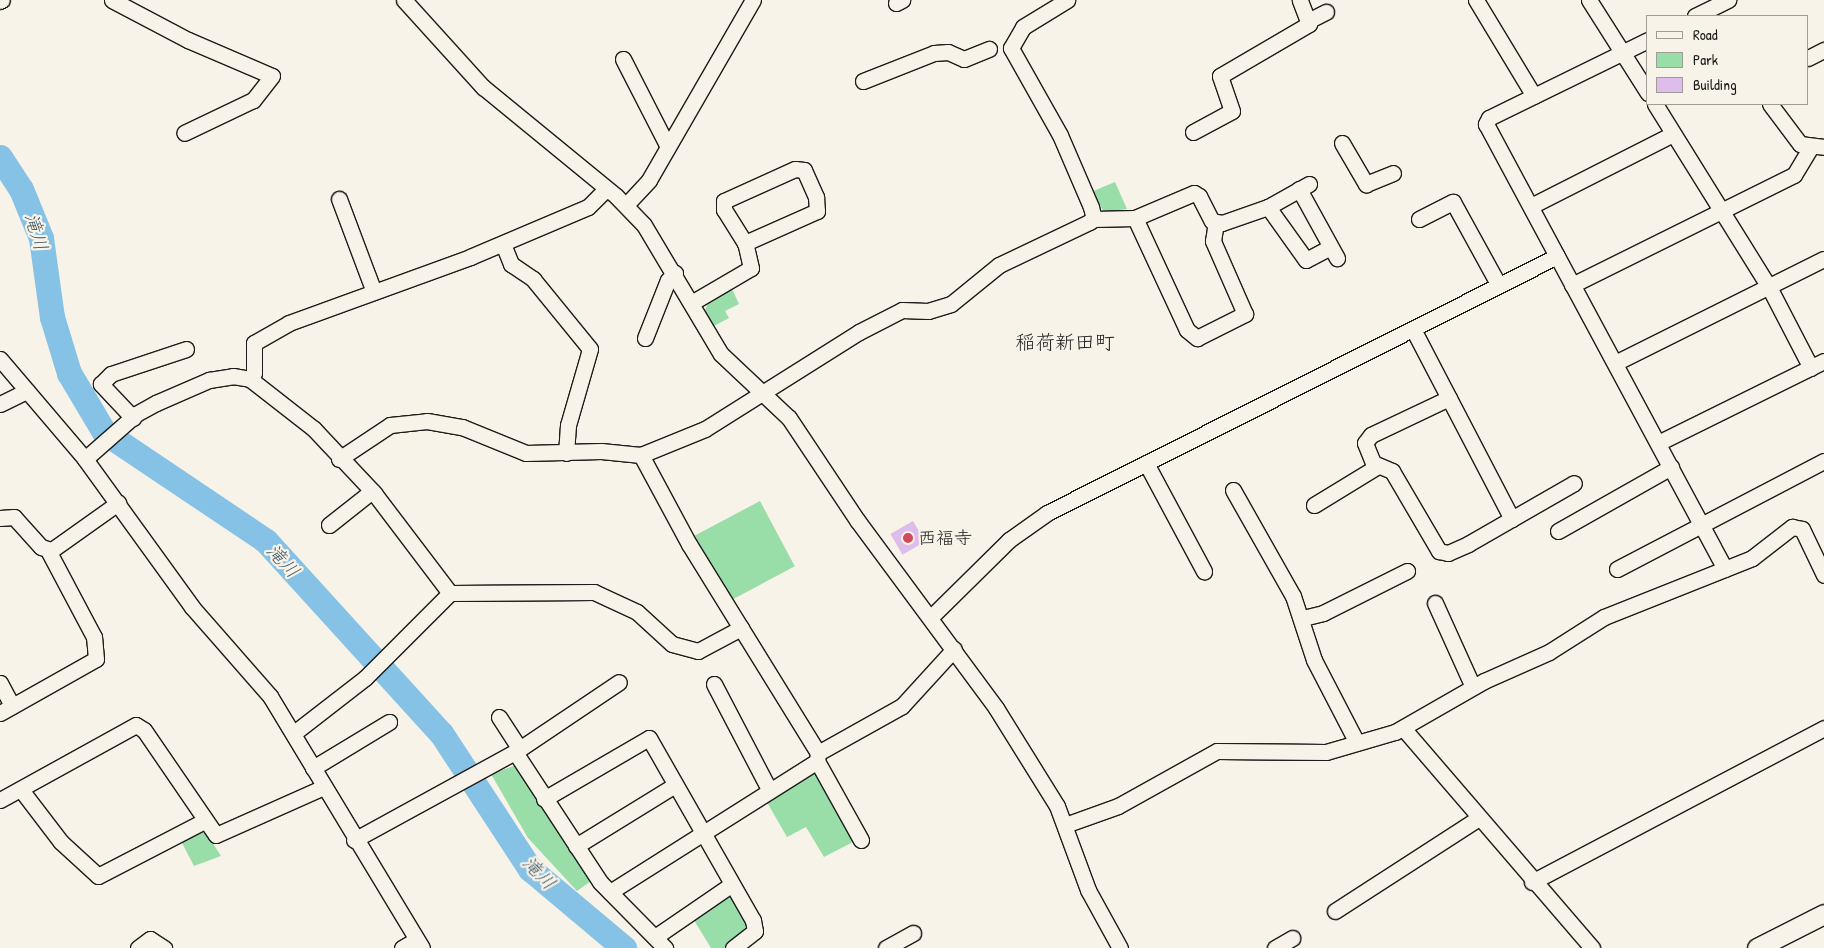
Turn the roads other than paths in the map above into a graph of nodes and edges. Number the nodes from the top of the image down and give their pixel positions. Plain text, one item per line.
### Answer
1 (112, 0) edge
2 (404, 0) edge
3 (753, 0) edge
4 (1300, 0) edge
5 (1476, 0) edge
6 (1589, 0) edge
7 (1728, 0) edge
8 (1062, 1) edge
9 (1710, 8) edge
10 (1326, 12) dead end
11 (1697, 15) edge
12 (1310, 20) junction
13 (1646, 41) edge
14 (989, 49) dead end
15 (1824, 50) edge
16 (1622, 52) junction
17 (1809, 58) edge
18 (623, 59) dead end
19 (863, 81) dead end
20 (1646, 90) edge
21 (1534, 96) junction
22 (1656, 105) edge
23 (1771, 105) edge
24 (1193, 132) dead end
25 (184, 133) dead end
26 (1673, 134) junction
27 (1342, 143) dead end
28 (667, 145) junction
29 (1817, 148) edge
30 (1393, 173) dead end
31 (606, 189) junction
32 (339, 199) dead end
33 (626, 205) junction
34 (1531, 206) junction
35 (1268, 207) junction
36 (1722, 211) junction
37 (1094, 218) junction
38 (1135, 218) junction
39 (1418, 219) dead end
40 (1216, 223) junction
41 (745, 243) junction
42 (503, 244) junction
43 (1557, 256) junction
44 (1824, 260) edge
45 (675, 273) junction
46 (1498, 284) junction
47 (1572, 285) junction
48 (1769, 287) junction
49 (374, 292) junction
50 (692, 302) junction
51 (1414, 331) junction
52 (645, 338) dead end
53 (186, 349) dead end
54 (0, 359) edge
55 (1615, 363) junction
56 (1817, 365) edge
57 (250, 379) junction
58 (27, 391) junction
59 (764, 392) junction
60 (1449, 398) junction
61 (0, 404) edge
62 (131, 419) junction
63 (1658, 443) junction
64 (566, 453) junction
65 (640, 455) junction
66 (339, 458) junction
67 (85, 459) junction
68 (1824, 462) edge
69 (1146, 463) junction
70 (1378, 466) junction
71 (1671, 467) junction
72 (1574, 483) dead end
73 (372, 490) junction
74 (1233, 490) dead end
75 (118, 503) junction
76 (1314, 505) dead end
77 (0, 518) edge
78 (1512, 519) junction
79 (1702, 524) junction
80 (329, 525) dead end
81 (1558, 531) dead end
82 (51, 550) junction
83 (1726, 569) junction
84 (1617, 570) dead end
85 (1204, 571) dead end
86 (1407, 571) dead end
87 (1824, 575) edge
88 (450, 593) junction
89 (1435, 603) dead end
90 (931, 617) junction
91 (1303, 618) junction
92 (742, 628) junction
93 (954, 649) junction
94 (619, 682) dead end
95 (0, 683) edge
96 (714, 684) dead end
97 (1473, 687) junction
98 (6, 710) edge
99 (499, 717) dead end
100 (389, 722) dead end
101 (1403, 728) junction
102 (1824, 728) edge
103 (294, 733) junction
104 (1357, 744) junction
105 (518, 751) junction
106 (818, 757) junction
107 (313, 768) junction
108 (675, 785) junction
109 (324, 787) junction
110 (769, 788) junction
111 (22, 790) junction
112 (544, 799) junction
113 (0, 800) edge
114 (1478, 819) junction
115 (204, 822) junction
116 (1065, 824) junction
117 (703, 833) junction
118 (354, 840) junction
119 (861, 840) dead end
120 (576, 846) junction
121 (1532, 882) junction
122 (732, 884) junction
123 (610, 892) junction
124 (1335, 911) dead end
125 (1824, 914) edge
126 (913, 933) dead end
127 (1292, 938) dead end
128 (660, 943) edge
129 (419, 944) edge
130 (138, 948) edge
131 (164, 948) edge
132 (402, 948) edge
133 (733, 948) edge
134 (886, 948) edge
135 (1120, 948) edge
136 (1275, 948) edge
137 (1592, 948) edge
138 (1757, 948) edge

1 - 25 street
2 - 31 street
3 - 28 street
4 - 12 street
5 - 21 street
6 - 16 street
7 - 9 street
8 - 37 street
9 - 11 street
10 - 12 street
12 - 24 street
13 - 16 street
14 - 19 street
15 - 17 street
16 - 20 street
16 - 21 street
18 - 28 street
21 - 34 street
22 - 26 street
23 - 29 street
26 - 34 street
26 - 36 street
27 - 30 street
28 - 33 street
29 - 36 street
31 - 33 street
31 - 42 street
32 - 49 street
33 - 45 street
34 - 43 street
35 - 35 street
35 - 40 street
36 - 47 street
36 - 48 street
37 - 38 street
37 - 59 street
38 - 40 street
38 - 40 street
39 - 46 street
41 - 41 street
41 - 50 street
42 - 49 street
42 - 64 street
43 - 46 street
43 - 47 street
44 - 48 street
45 - 50 street
45 - 52 street
46 - 51 street
47 - 55 street
48 - 55 street
48 - 56 street
49 - 57 street
50 - 59 street
51 - 60 street
51 - 69 street
53 - 62 street
54 - 58 street
55 - 63 street
56 - 63 street
57 - 62 street
57 - 66 street
58 - 61 street
58 - 67 street
59 - 65 street
59 - 90 street
60 - 70 street
60 - 78 street
62 - 67 street
63 - 71 street
64 - 65 street
64 - 66 street
65 - 92 street
66 - 73 street
67 - 75 street
68 - 79 street
69 - 85 street
69 - 90 street
70 - 76 street
70 - 78 street
71 - 79 street
71 - 81 street
72 - 78 street
73 - 80 street
73 - 88 street
74 - 91 street
75 - 82 street
75 - 103 street
77 - 82 street
79 - 83 street
79 - 84 street
82 - 98 street
83 - 87 street
83 - 97 street
86 - 91 street
88 - 92 street
88 - 103 street
89 - 97 street
90 - 93 street
91 - 104 street
92 - 106 street
93 - 106 street
93 - 116 street
94 - 105 street
95 - 98 street
96 - 110 street
97 - 101 street
99 - 105 street
100 - 107 street
101 - 104 street
101 - 114 street
102 - 121 street
103 - 107 street
104 - 116 street
105 - 112 street
105 - 118 street
106 - 110 street
106 - 119 street
107 - 109 street
108 - 112 street
108 - 117 street
108 - 120 street
109 - 115 street
109 - 118 street
110 - 117 street
111 - 113 street
111 - 115 street
111 - 115 street
112 - 120 street
114 - 121 street
114 - 124 street
116 - 135 street
117 - 122 street
117 - 123 street
118 - 129 street
120 - 123 street
121 - 137 street
122 - 128 street
122 - 133 street
123 - 128 street
125 - 138 main road
126 - 134 street
127 - 136 street
129 - 132 street
130 - 131 street

